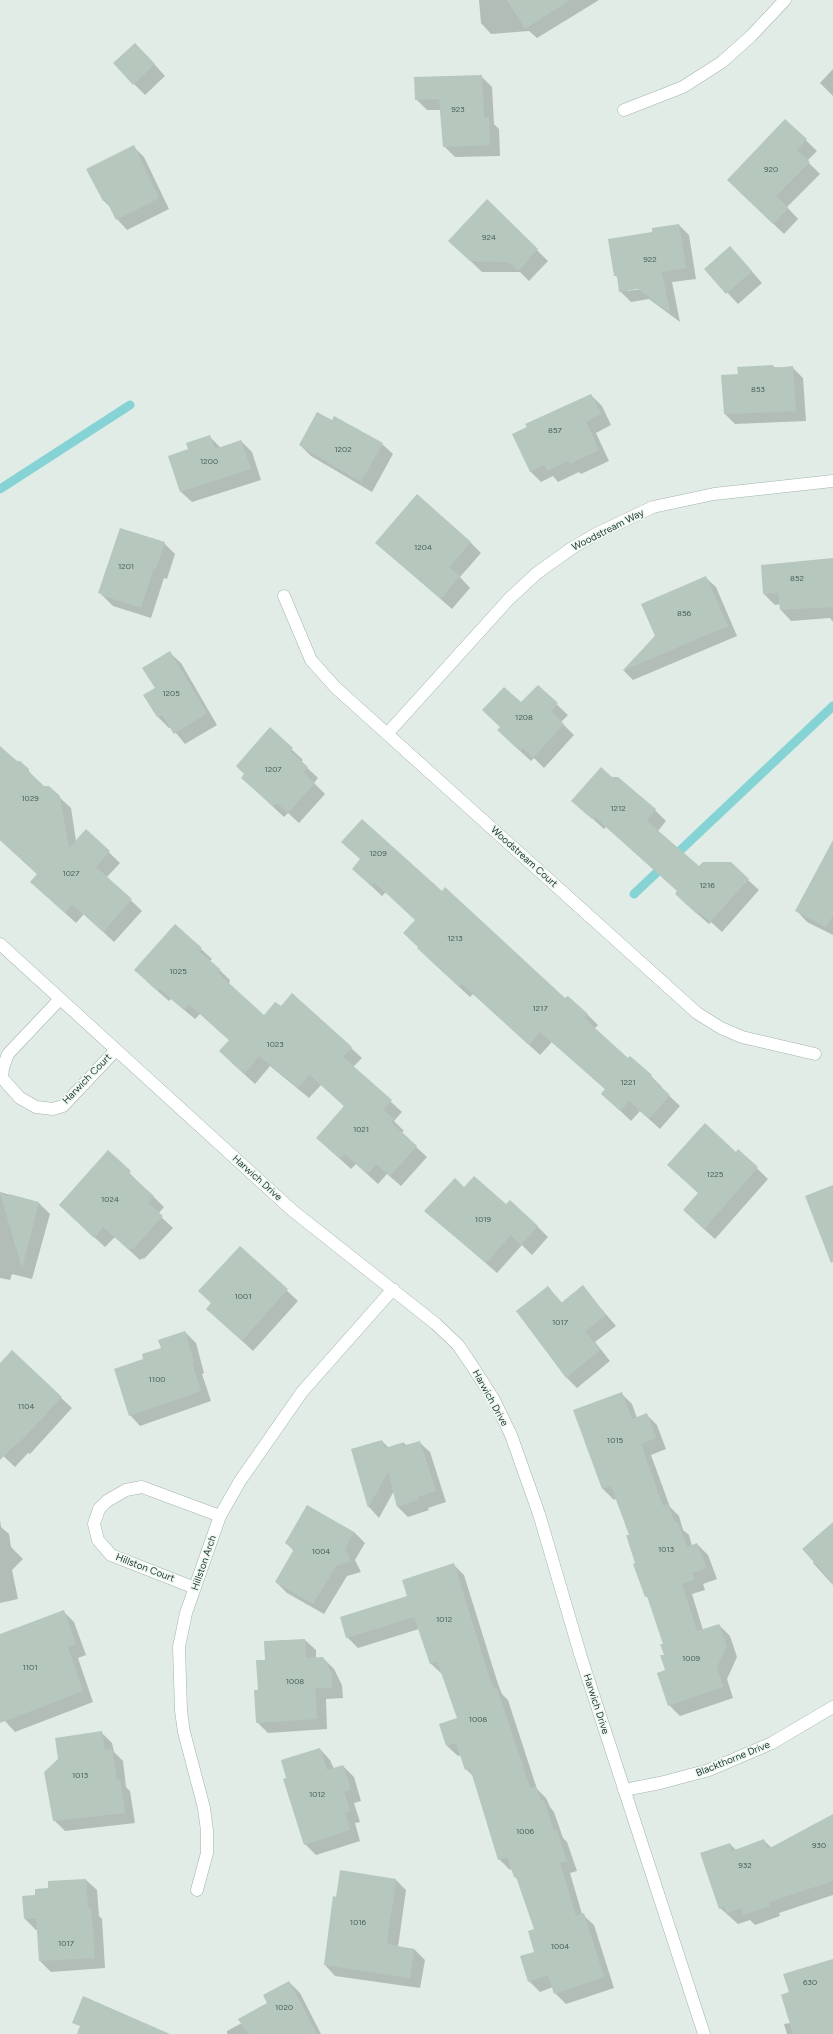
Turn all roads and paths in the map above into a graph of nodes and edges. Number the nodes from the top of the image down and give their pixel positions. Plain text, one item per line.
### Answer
1 (785, 0) edge
2 (624, 110) dead end
3 (833, 481) edge
4 (284, 596) dead end
5 (387, 734) junction
6 (0, 944) edge
7 (60, 999) junction
8 (116, 1050) junction
9 (815, 1054) dead end
10 (393, 1289) junction
11 (220, 1516) junction
12 (195, 1588) junction
13 (833, 1707) edge
14 (624, 1790) junction
15 (197, 1890) dead end
16 (704, 2034) edge

1 - 2 street
3 - 5 street, Woodstream Way
4 - 5 street, Woodstream Court
5 - 9 street, Woodstream Court
6 - 7 street, Harwich Drive
7 - 8 street, Harwich Drive
7 - 8 street, Harwich Court
8 - 10 street, Harwich Drive
10 - 11 street, Hillston Arch
10 - 14 street, Harwich Drive
11 - 12 street, Hillston Arch
11 - 12 street, Hillston Court
12 - 15 street, Hillston Arch
13 - 14 street, Blackthorne Drive
14 - 16 street, Harwich Drive

